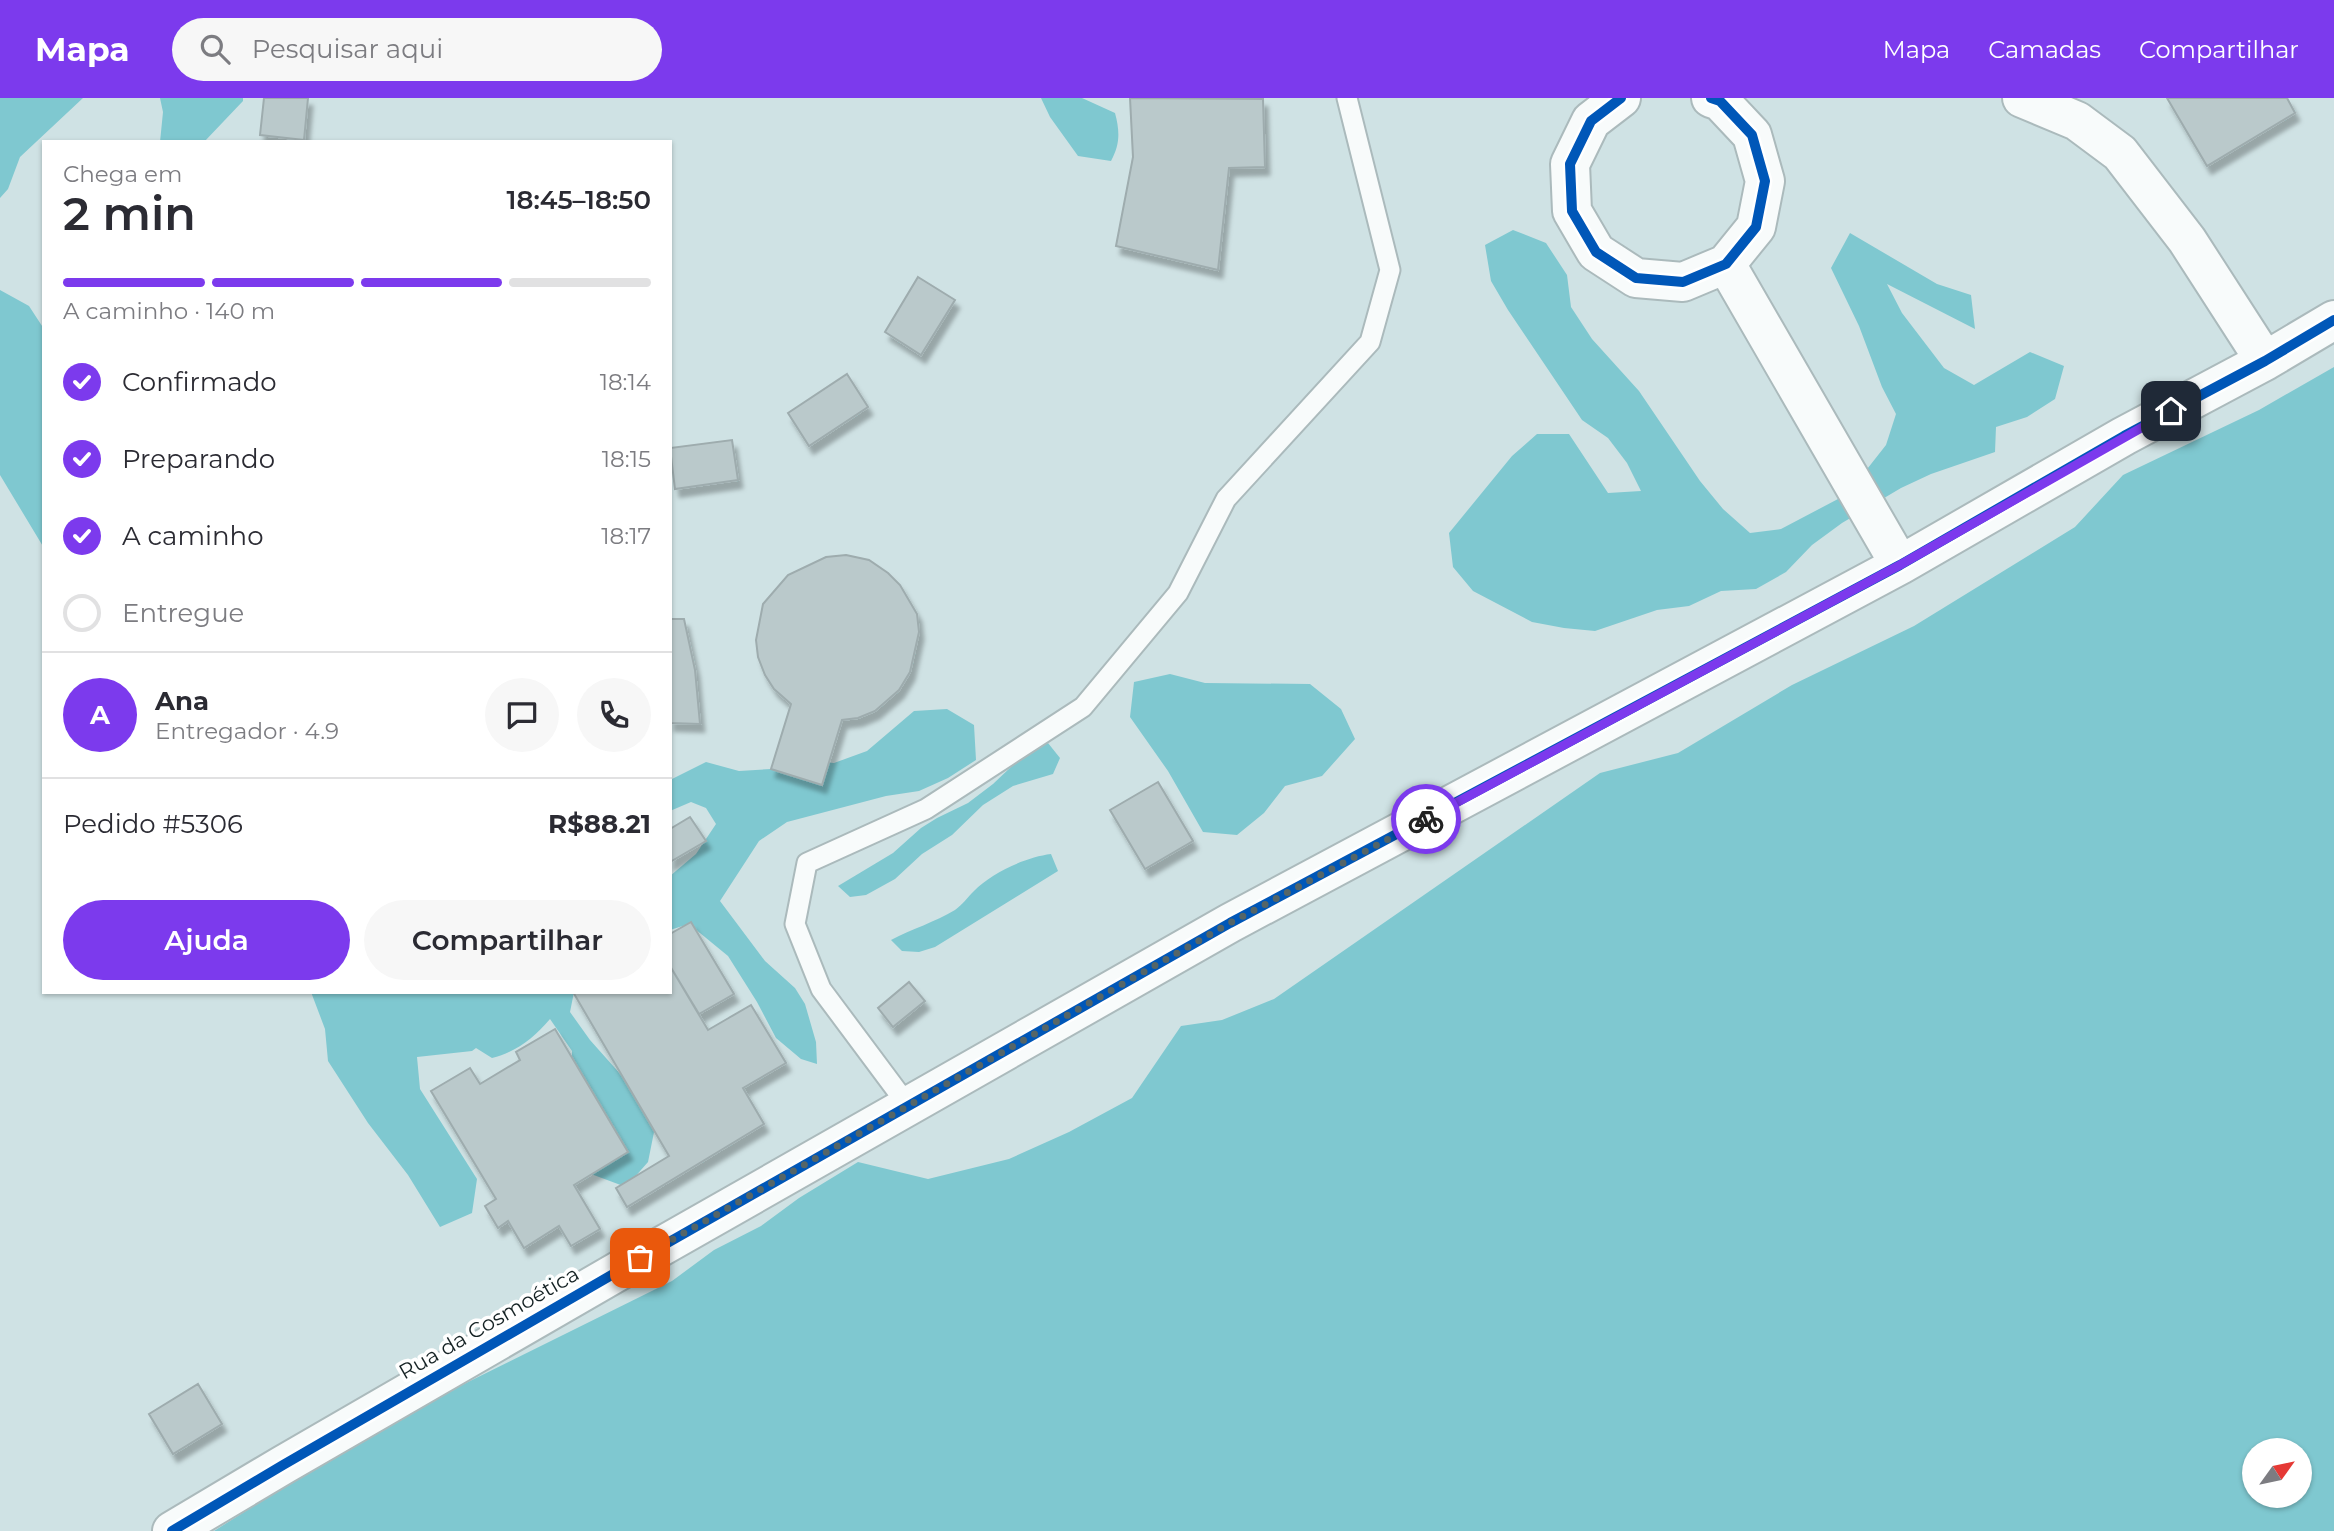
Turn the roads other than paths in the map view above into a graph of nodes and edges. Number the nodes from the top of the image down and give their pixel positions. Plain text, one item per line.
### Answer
1 (1347, 98) edge
2 (1621, 98) edge
3 (1711, 98) edge
4 (2022, 98) edge
5 (1726, 264) junction
6 (2334, 320) edge
7 (2265, 361) junction
8 (1900, 565) junction
9 (909, 1107) junction
10 (172, 1531) edge

1 - 9 lane
2 - 5 street
3 - 5 street
4 - 7 street
5 - 8 street
6 - 7 street, Rua da Cosmoética
7 - 8 street, Rua da Cosmoética
8 - 9 street, Rua da Cosmoética
9 - 10 street, Rua da Cosmoética

